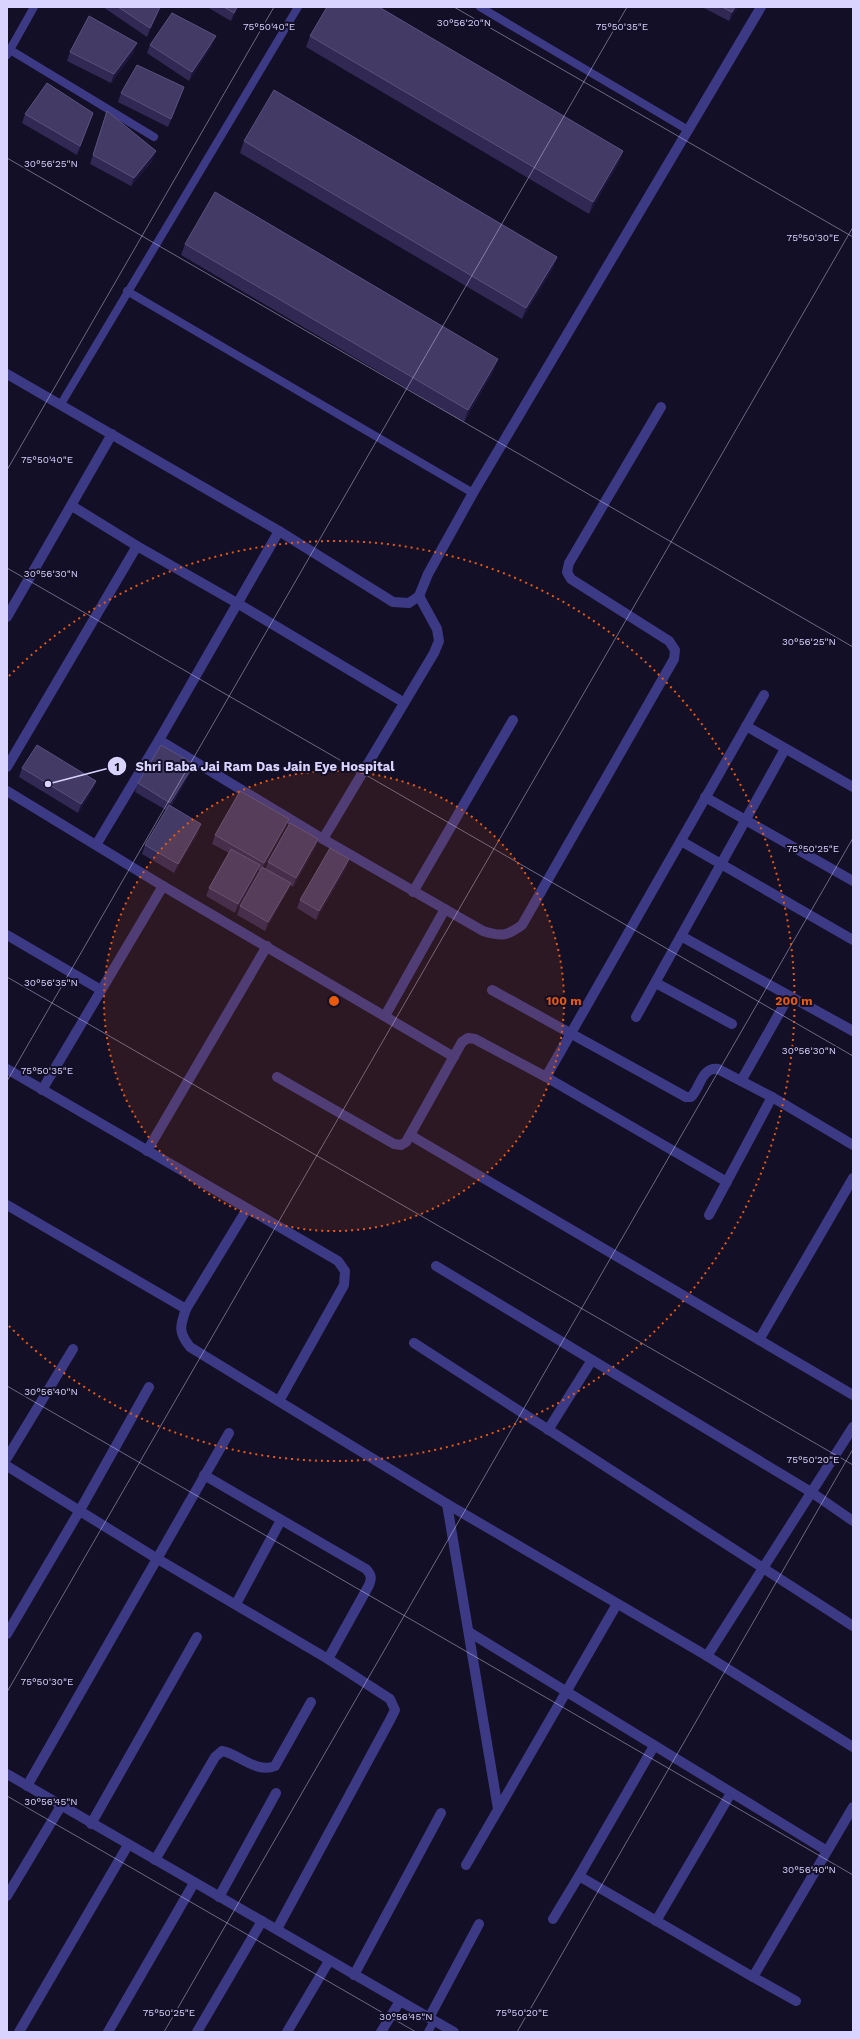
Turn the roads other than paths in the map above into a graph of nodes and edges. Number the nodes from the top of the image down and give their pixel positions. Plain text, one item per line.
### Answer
1 (34, 7) edge
2 (298, 7) edge
3 (480, 7) edge
4 (761, 7) edge
5 (8, 51) edge
6 (688, 130) junction
7 (154, 137) dead end
8 (127, 291) junction
9 (7, 374) edge
10 (61, 404) junction
11 (661, 407) dead end
12 (112, 434) junction
13 (473, 493) junction
14 (72, 506) junction
15 (279, 531) junction
16 (137, 546) junction
17 (419, 596) junction
18 (237, 603) junction
19 (7, 617) edge
20 (764, 695) dead end
21 (403, 702) junction
22 (513, 720) dead end
23 (746, 726) junction
24 (159, 740) junction
25 (785, 748) junction
26 (7, 767) edge
27 (853, 787) edge
28 (7, 791) edge
29 (705, 797) junction
30 (745, 821) junction
31 (323, 839) junction
32 (681, 841) junction
33 (96, 845) junction
34 (721, 864) junction
35 (853, 881) edge
36 (163, 886) junction
37 (414, 892) junction
38 (445, 909) junction
39 (7, 935) edge
40 (681, 936) junction
41 (853, 940) edge
42 (267, 946) junction
43 (656, 983) junction
44 (101, 990) junction
45 (492, 990) dead end
46 (789, 996) junction
47 (385, 1016) junction
48 (636, 1018) dead end
49 (732, 1024) dead end
50 (853, 1031) edge
51 (570, 1034) junction
52 (454, 1057) junction
53 (7, 1070) edge
54 (277, 1077) dead end
55 (546, 1077) junction
56 (741, 1081) junction
57 (42, 1090) junction
58 (772, 1097) junction
59 (410, 1136) junction
60 (853, 1145) edge
61 (147, 1151) junction
62 (853, 1178) edge
63 (727, 1182) junction
64 (7, 1205) edge
65 (247, 1209) junction
66 (709, 1215) dead end
67 (436, 1266) dead end
68 (186, 1309) junction
69 (759, 1340) junction
70 (414, 1343) dead end
71 (73, 1349) dead end
72 (592, 1360) junction
73 (149, 1387) dead end
74 (853, 1395) edge
75 (279, 1401) junction
76 (853, 1427) edge
77 (548, 1430) junction
78 (229, 1434) dead end
79 (7, 1458) edge
80 (7, 1466) edge
81 (204, 1475) junction
82 (812, 1492) junction
83 (447, 1504) junction
84 (80, 1510) junction
85 (281, 1520) junction
86 (853, 1521) edge
87 (156, 1558) junction
88 (763, 1568) junction
89 (236, 1604) junction
90 (617, 1604) junction
91 (853, 1626) edge
92 (468, 1632) junction
93 (7, 1634) edge
94 (197, 1637) dead end
95 (708, 1656) junction
96 (328, 1659) junction
97 (566, 1693) junction
98 (310, 1702) dead end
99 (654, 1746) junction
100 (853, 1747) edge
101 (7, 1774) edge
102 (26, 1786) junction
103 (276, 1793) dead end
104 (731, 1793) junction
105 (61, 1806) junction
106 (853, 1807) edge
107 (498, 1809) junction
108 (441, 1813) dead end
109 (91, 1824) junction
110 (128, 1845) junction
111 (827, 1851) junction
112 (155, 1860) junction
113 (466, 1865) dead end
114 (579, 1876) junction
115 (194, 1883) junction
116 (7, 1896) edge
117 (219, 1897) junction
118 (553, 1919) dead end
119 (262, 1920) junction
120 (656, 1921) junction
121 (479, 1924) dead end
122 (277, 1929) junction
123 (329, 1961) junction
124 (354, 1974) junction
125 (753, 1977) junction
126 (400, 2001) junction
127 (796, 2001) dead end
128 (431, 2019) junction
129 (20, 2032) edge
130 (108, 2032) edge
131 (197, 2032) edge
132 (287, 2032) edge
133 (381, 2032) edge
134 (428, 2032) edge
135 (454, 2032) edge

1 - 5 lane
2 - 8 lane
3 - 6 lane
4 - 6 street
5 - 7 lane
6 - 13 street
8 - 10 lane
8 - 13 lane
9 - 10 street
10 - 12 street
11 - 38 street
12 - 14 street
12 - 15 street
13 - 17 street
14 - 16 street
14 - 19 street
15 - 17 street
15 - 18 street
16 - 18 street
16 - 26 street
17 - 21 street
18 - 21 street
18 - 24 street
20 - 23 street
21 - 31 street
22 - 37 street
23 - 25 street
23 - 29 street
24 - 31 street
24 - 33 street
25 - 27 street
25 - 30 street
28 - 33 street
29 - 30 street
29 - 32 street
30 - 34 street
30 - 35 street
31 - 37 street
32 - 34 street
32 - 51 street
33 - 36 street
34 - 40 street
34 - 41 street
36 - 42 street
36 - 44 street
37 - 38 street
38 - 47 street
39 - 44 street
40 - 43 street
40 - 46 street
42 - 47 street
42 - 61 street
43 - 48 street
43 - 49 street
44 - 57 street
45 - 51 street
46 - 50 street
46 - 56 street
47 - 52 street
51 - 55 street
51 - 56 street
52 - 55 street
52 - 59 street
53 - 57 street
54 - 59 street
55 - 63 street
56 - 58 street
57 - 61 street
58 - 60 street
58 - 63 street
59 - 69 street
61 - 65 street
62 - 69 street
63 - 66 street
64 - 68 street
65 - 68 street
65 - 75 street
67 - 72 street
68 - 75 street
69 - 74 street
70 - 77 street
71 - 79 street
72 - 77 street
72 - 82 street
73 - 84 street
75 - 83 street
76 - 82 street
77 - 88 street
78 - 81 street
80 - 84 street
81 - 85 street
81 - 87 street
82 - 86 street
82 - 88 street
83 - 90 street
83 - 92 street
84 - 87 street
84 - 93 street
85 - 89 street
85 - 96 street
87 - 89 street
87 - 102 street
88 - 91 street
88 - 95 street
89 - 96 street
90 - 95 street
90 - 97 street
92 - 97 street
92 - 107 street
94 - 109 street
95 - 100 street
96 - 122 street
97 - 99 street
97 - 107 street
98 - 112 street
99 - 104 street
99 - 114 street
101 - 102 street
102 - 105 street
103 - 117 street
104 - 111 street
104 - 120 street
105 - 109 street
105 - 116 street
106 - 111 street
107 - 113 street
108 - 124 street
109 - 110 street
110 - 112 street
110 - 129 street
111 - 125 street
112 - 115 street
114 - 118 street
114 - 120 street
115 - 117 street
115 - 130 street
117 - 119 street
119 - 122 street
119 - 131 street
120 - 125 street
121 - 128 street
122 - 123 street
123 - 124 street
123 - 132 street
124 - 126 street
125 - 127 street
126 - 128 street
126 - 133 street
128 - 134 lane
128 - 135 street

